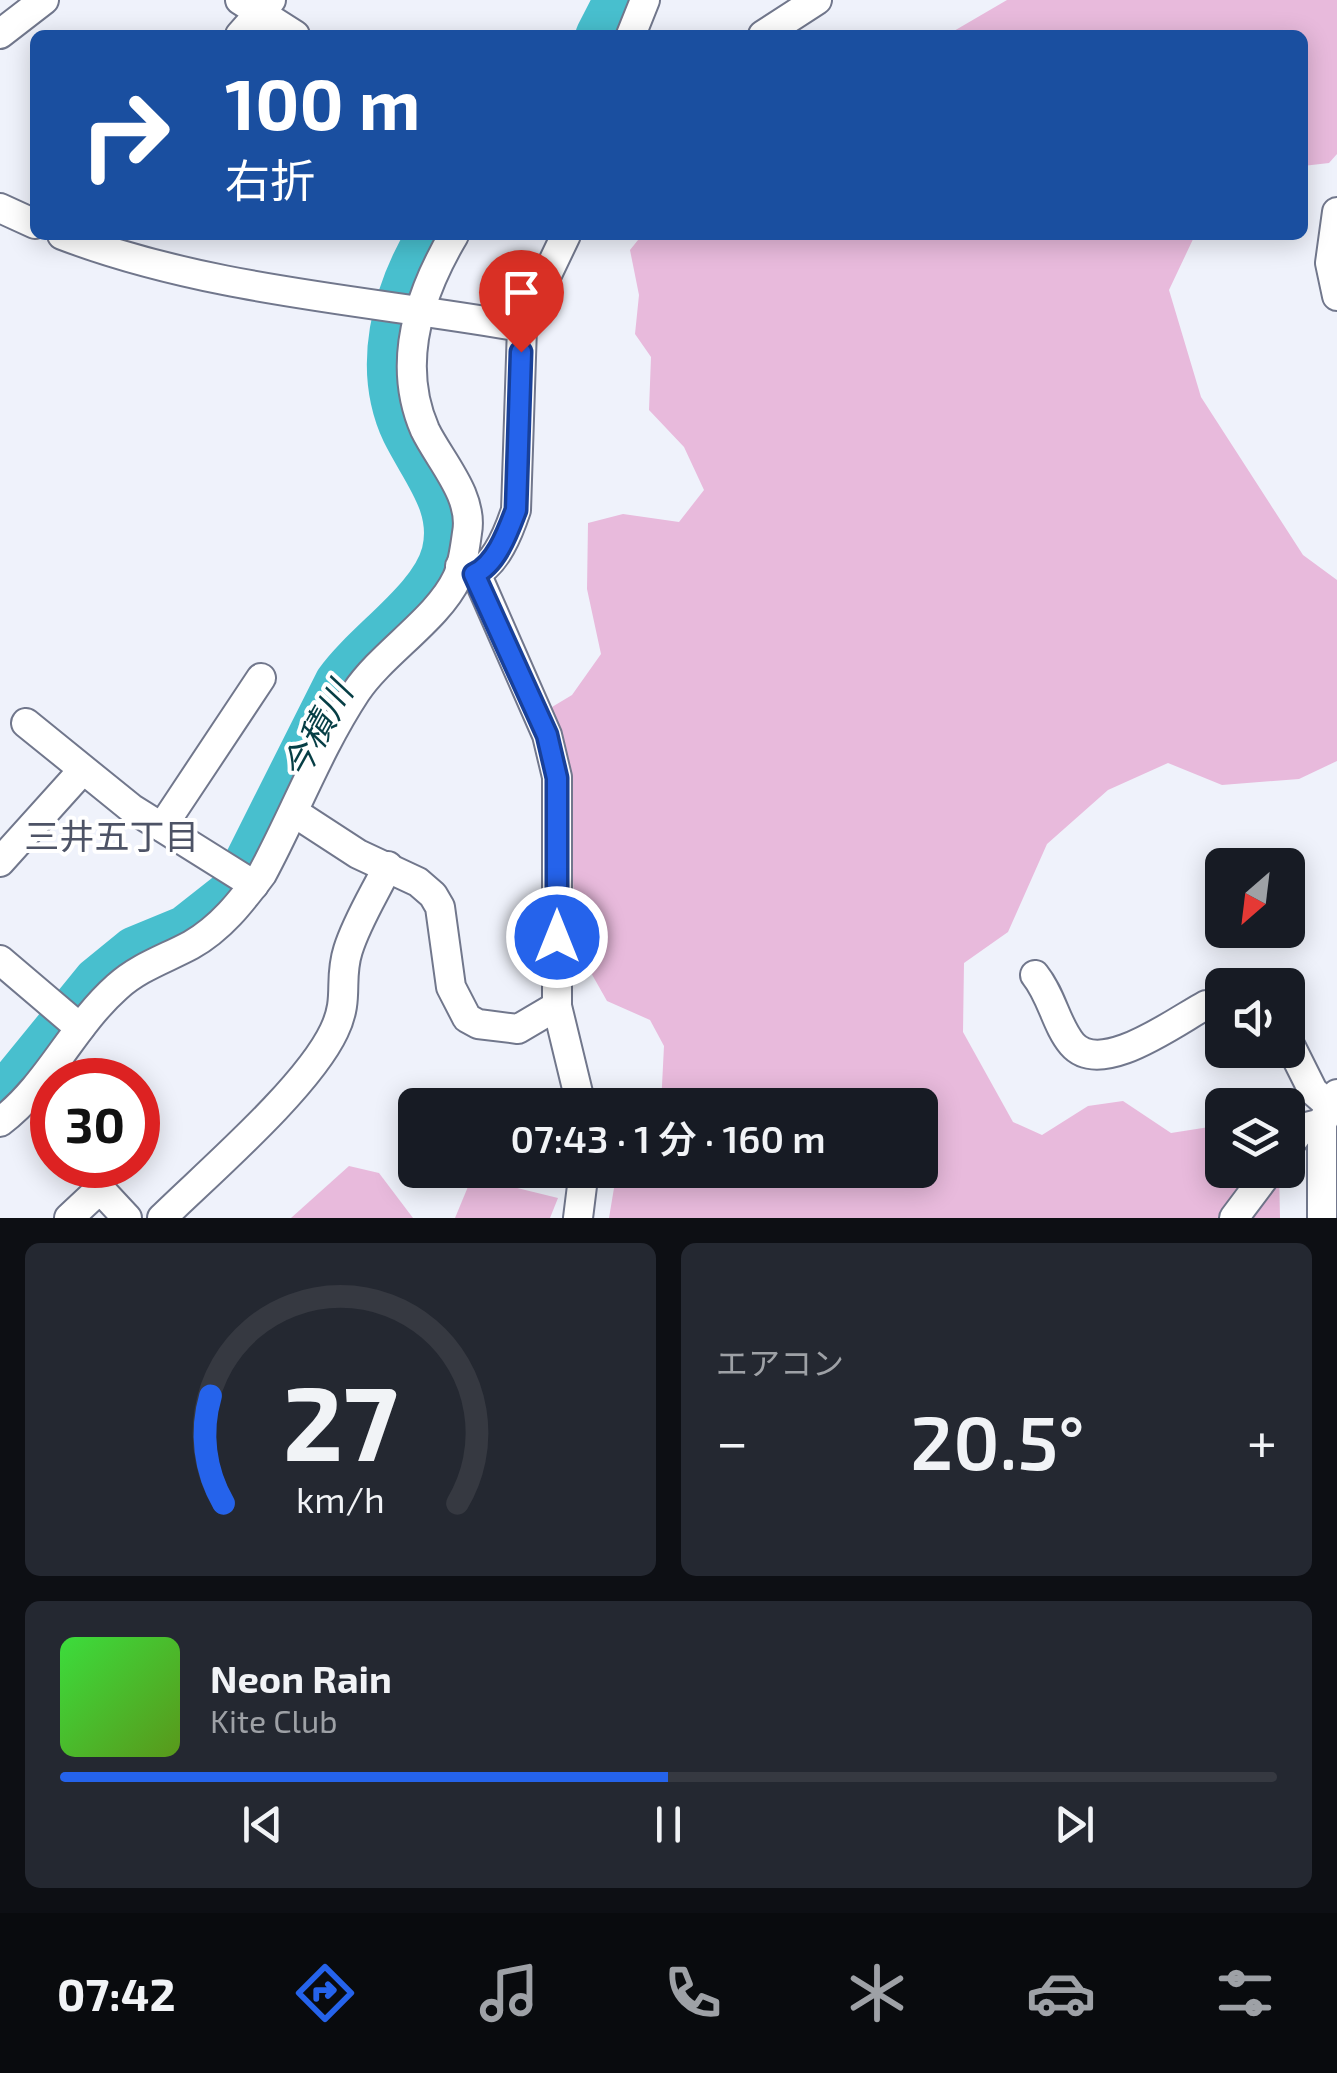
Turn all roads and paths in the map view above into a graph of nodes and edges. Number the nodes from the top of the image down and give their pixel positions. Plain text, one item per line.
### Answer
1 (44, 0) edge
2 (645, 0) edge
3 (817, 0) edge
4 (258, 4) edge
5 (243, 30) edge
6 (290, 30) edge
7 (636, 30) edge
8 (771, 30) edge
9 (0, 34) edge
10 (0, 208) edge
11 (1337, 212) edge
12 (30, 219) edge
13 (75, 240) edge
14 (451, 240) edge
15 (564, 240) edge
16 (1337, 296) edge
17 (422, 309) junction
18 (522, 327) junction
19 (467, 570) junction
20 (261, 678) dead end
21 (26, 723) dead end
22 (82, 772) junction
23 (295, 813) junction
24 (162, 827) junction
25 (0, 862) edge
26 (388, 866) junction
27 (254, 885) junction
28 (0, 960) edge
29 (1036, 975) dead end
30 (557, 1006) junction
31 (1205, 1006) edge
32 (80, 1028) junction
33 (1302, 1068) edge
34 (577, 1088) edge
35 (1329, 1107) edge
36 (0, 1122) edge
37 (1305, 1126) edge
38 (582, 1188) edge
39 (1256, 1188) edge
40 (70, 1218) edge
41 (127, 1218) edge
42 (162, 1218) edge
43 (578, 1218) edge
44 (1234, 1218) edge
45 (1322, 1218) edge

1 - 9 street
2 - 7 street
3 - 8 street
4 - 5 street
4 - 6 street
10 - 12 street
11 - 16 street
13 - 17 street
14 - 17 street
15 - 18 street
17 - 18 street
17 - 19 street
18 - 19 street
19 - 23 street
19 - 30 street
20 - 24 street
21 - 22 street
22 - 24 street
22 - 25 street
23 - 26 street
23 - 27 street
24 - 27 street
26 - 30 street
26 - 42 street
27 - 32 street
28 - 32 street
29 - 31 street
30 - 34 street
32 - 36 street
33 - 35 street
35 - 37 street
35 - 45 street
38 - 43 street
39 - 44 street
40 - 41 street

